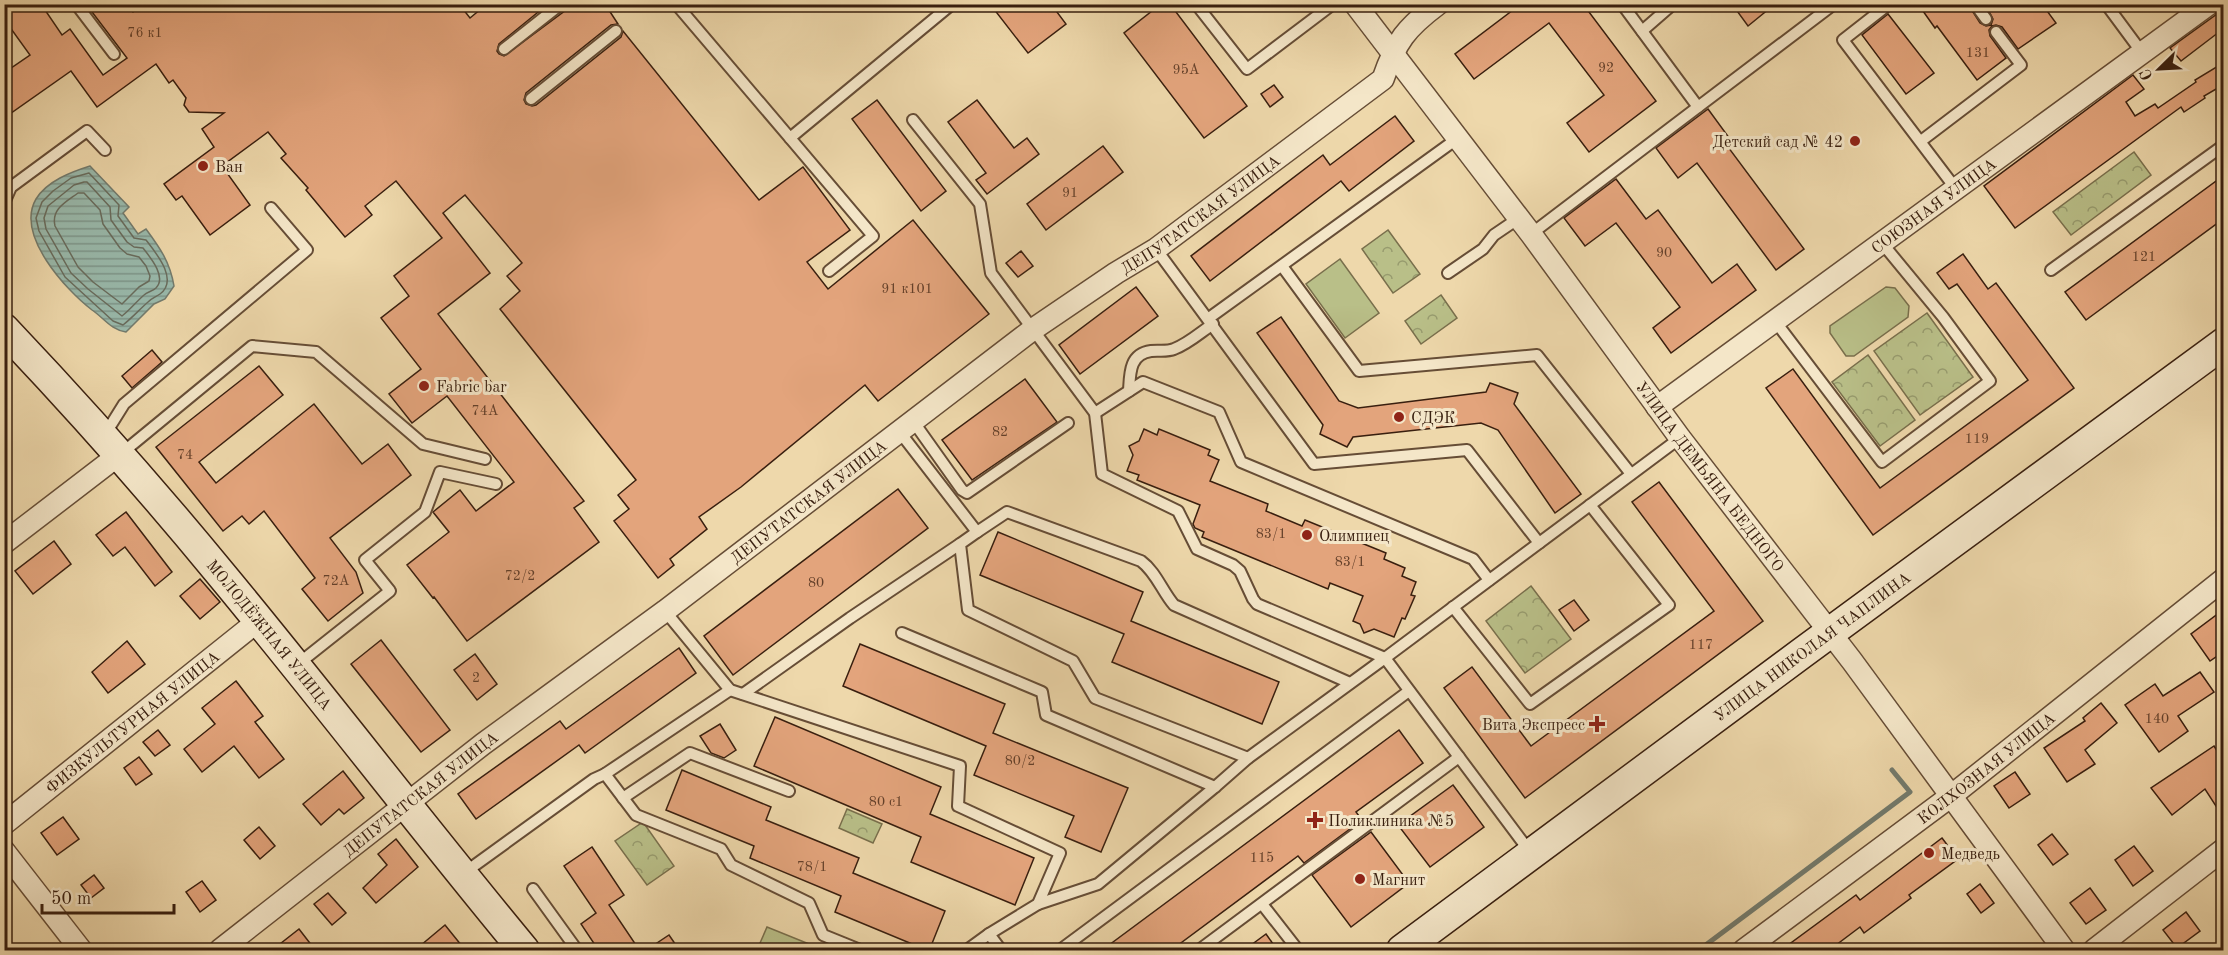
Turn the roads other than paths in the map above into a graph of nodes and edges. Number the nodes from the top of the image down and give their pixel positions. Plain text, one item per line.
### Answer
1 (76, 4) edge
2 (561, 4) edge
3 (676, 4) edge
4 (1196, 4) edge
5 (1333, 4) edge
6 (1355, 4) edge
7 (1438, 4) edge
8 (1622, 4) edge
9 (1673, 4) edge
10 (1834, 4) edge
11 (1889, 4) edge
12 (1975, 4) edge
13 (2106, 4) edge
14 (2209, 4) edge
15 (948, 6) edge
16 (1986, 19) dead end
17 (616, 31) dead end
18 (1642, 31) junction
19 (1996, 32) dead end
20 (504, 49) dead end
21 (1392, 53) junction
22 (114, 54) dead end
23 (2143, 54) junction
24 (531, 99) dead end
25 (1698, 107) junction
26 (913, 120) dead end
27 (790, 138) junction
28 (1458, 138) junction
29 (1921, 141) junction
30 (2223, 145) edge
31 (105, 150) dead end
32 (1956, 189) junction
33 (4, 203) edge
34 (271, 208) dead end
35 (1525, 226) junction
36 (1882, 243) junction
37 (1156, 249) junction
38 (1282, 266) junction
39 (2051, 270) dead end
40 (829, 271) dead end
41 (1448, 273) dead end
42 (1211, 321) junction
43 (1775, 321) junction
44 (4, 329) edge
45 (1032, 330) junction
46 (2223, 343) edge
47 (1129, 391) junction
48 (1657, 407) junction
49 (1095, 413) junction
50 (1068, 423) dead end
51 (906, 426) junction
52 (1680, 438) junction
53 (112, 446) junction
54 (485, 459) dead end
55 (1630, 474) junction
56 (496, 484) dead end
57 (1590, 505) junction
58 (977, 532) junction
59 (4, 543) edge
60 (1539, 543) junction
61 (960, 544) junction
62 (2223, 579) edge
63 (1489, 580) junction
64 (1453, 607) junction
65 (665, 611) junction
66 (258, 621) junction
67 (1830, 632) junction
68 (902, 633) dead end
69 (1385, 658) junction
70 (295, 666) junction
71 (1350, 683) junction
72 (730, 690) junction
73 (1409, 691) junction
74 (743, 694) junction
75 (1248, 758) junction
76 (1459, 758) junction
77 (605, 774) junction
78 (1215, 787) junction
79 (789, 791) dead end
80 (1951, 796) junction
81 (623, 798) junction
82 (405, 806) junction
83 (4, 824) edge
84 (2223, 849) edge
85 (4, 851) edge
86 (1532, 854) junction
87 (461, 875) junction
88 (533, 889) dead end
89 (1038, 904) junction
90 (1262, 904) junction
91 (989, 934) junction
92 (81, 951) edge
93 (220, 951) edge
94 (524, 951) edge
95 (577, 951) edge
96 (860, 951) edge
97 (967, 951) edge
98 (1001, 951) edge
99 (1060, 951) edge
100 (1199, 951) edge
101 (1298, 951) edge
102 (1402, 951) edge
103 (1744, 951) edge
104 (2064, 951) edge
105 (2094, 951) edge

1 - 22 lane
2 - 20 lane
3 - 27 lane
4 - 5 lane
6 - 21 street, УЛИЦА ДЕМЬЯНА БЕДНОГО
7 - 21 street, ДЕПУТАТСКАЯ УЛИЦА
8 - 18 lane
9 - 18 lane
10 - 25 lane
11 - 29 lane
12 - 16 lane
13 - 23 lane
14 - 23 street, СОЮЗНАЯ УЛИЦА
15 - 27 lane
17 - 24 lane
18 - 25 lane
19 - 29 lane
21 - 28 street, УЛИЦА ДЕМЬЯНА БЕДНОГО
21 - 37 street, ДЕПУТАТСКАЯ УЛИЦА
23 - 32 street, СОЮЗНАЯ УЛИЦА
25 - 35 lane
26 - 45 lane
27 - 40 lane
28 - 35 street, УЛИЦА ДЕМЬЯНА БЕДНОГО
28 - 38 lane
29 - 32 lane
30 - 39 lane
31 - 33 lane
32 - 36 street, СОЮЗНАЯ УЛИЦА
34 - 53 lane
35 - 41 lane
35 - 48 street, УЛИЦА ДЕМЬЯНА БЕДНОГО
36 - 43 street, СОЮЗНАЯ УЛИЦА
36 - 43 lane
37 - 42 lane
37 - 45 street, ДЕПУТАТСКАЯ УЛИЦА
38 - 42 lane
38 - 55 lane
42 - 47 lane
42 - 60 lane
43 - 48 street, СОЮЗНАЯ УЛИЦА
44 - 53 street, МОЛОДЁЖНАЯ УЛИЦА
45 - 49 lane
45 - 51 street, ДЕПУТАТСКАЯ УЛИЦА
46 - 67 street, УЛИЦА НИКОЛАЯ ЧАПЛИНА
47 - 49 lane
47 - 63 lane
48 - 52 street, УЛИЦА ДЕМЬЯНА БЕДНОГО
49 - 69 lane
50 - 51 lane
51 - 58 lane
51 - 65 street, ДЕПУТАТСКАЯ УЛИЦА
52 - 55 lane
52 - 67 street, УЛИЦА ДЕМЬЯНА БЕДНОГО
53 - 54 lane
53 - 59 street
53 - 66 street, МОЛОДЁЖНАЯ УЛИЦА
55 - 57 lane
56 - 70 lane
57 - 60 lane
57 - 64 lane
58 - 61 lane
58 - 71 lane
60 - 63 lane
61 - 74 lane
61 - 75 lane
62 - 80 street, КОЛХОЗНАЯ УЛИЦА
63 - 64 lane
64 - 69 lane
65 - 72 lane
65 - 82 street, ДЕПУТАТСКАЯ УЛИЦА
66 - 70 street, МОЛОДЁЖНАЯ УЛИЦА
66 - 83 street, ФИЗКУЛЬТУРНАЯ УЛИЦА
67 - 80 street, УЛИЦА ДЕМЬЯНА БЕДНОГО
67 - 86 street, УЛИЦА НИКОЛАЯ ЧАПЛИНА
68 - 78 lane
69 - 71 lane
69 - 73 lane
70 - 82 street, МОЛОДЁЖНАЯ УЛИЦА
71 - 75 lane
72 - 74 lane
72 - 77 lane
73 - 76 lane
73 - 99 lane
74 - 89 lane
75 - 78 lane
76 - 86 lane
76 - 90 lane
77 - 81 lane
77 - 87 lane
78 - 89 lane
79 - 81 lane
80 - 103 street, КОЛХОЗНАЯ УЛИЦА
80 - 104 street, УЛИЦА ДЕМЬЯНА БЕДНОГО
81 - 96 lane
82 - 87 street, МОЛОДЁЖНАЯ УЛИЦА
82 - 93 street, ДЕПУТАТСКАЯ УЛИЦА
84 - 105 street
85 - 92 street
86 - 102 street, УЛИЦА НИКОЛАЯ ЧАПЛИНА
87 - 94 street, МОЛОДЁЖНАЯ УЛИЦА
88 - 95 lane
89 - 91 lane
90 - 100 lane
90 - 101 lane
91 - 97 lane
91 - 98 lane

